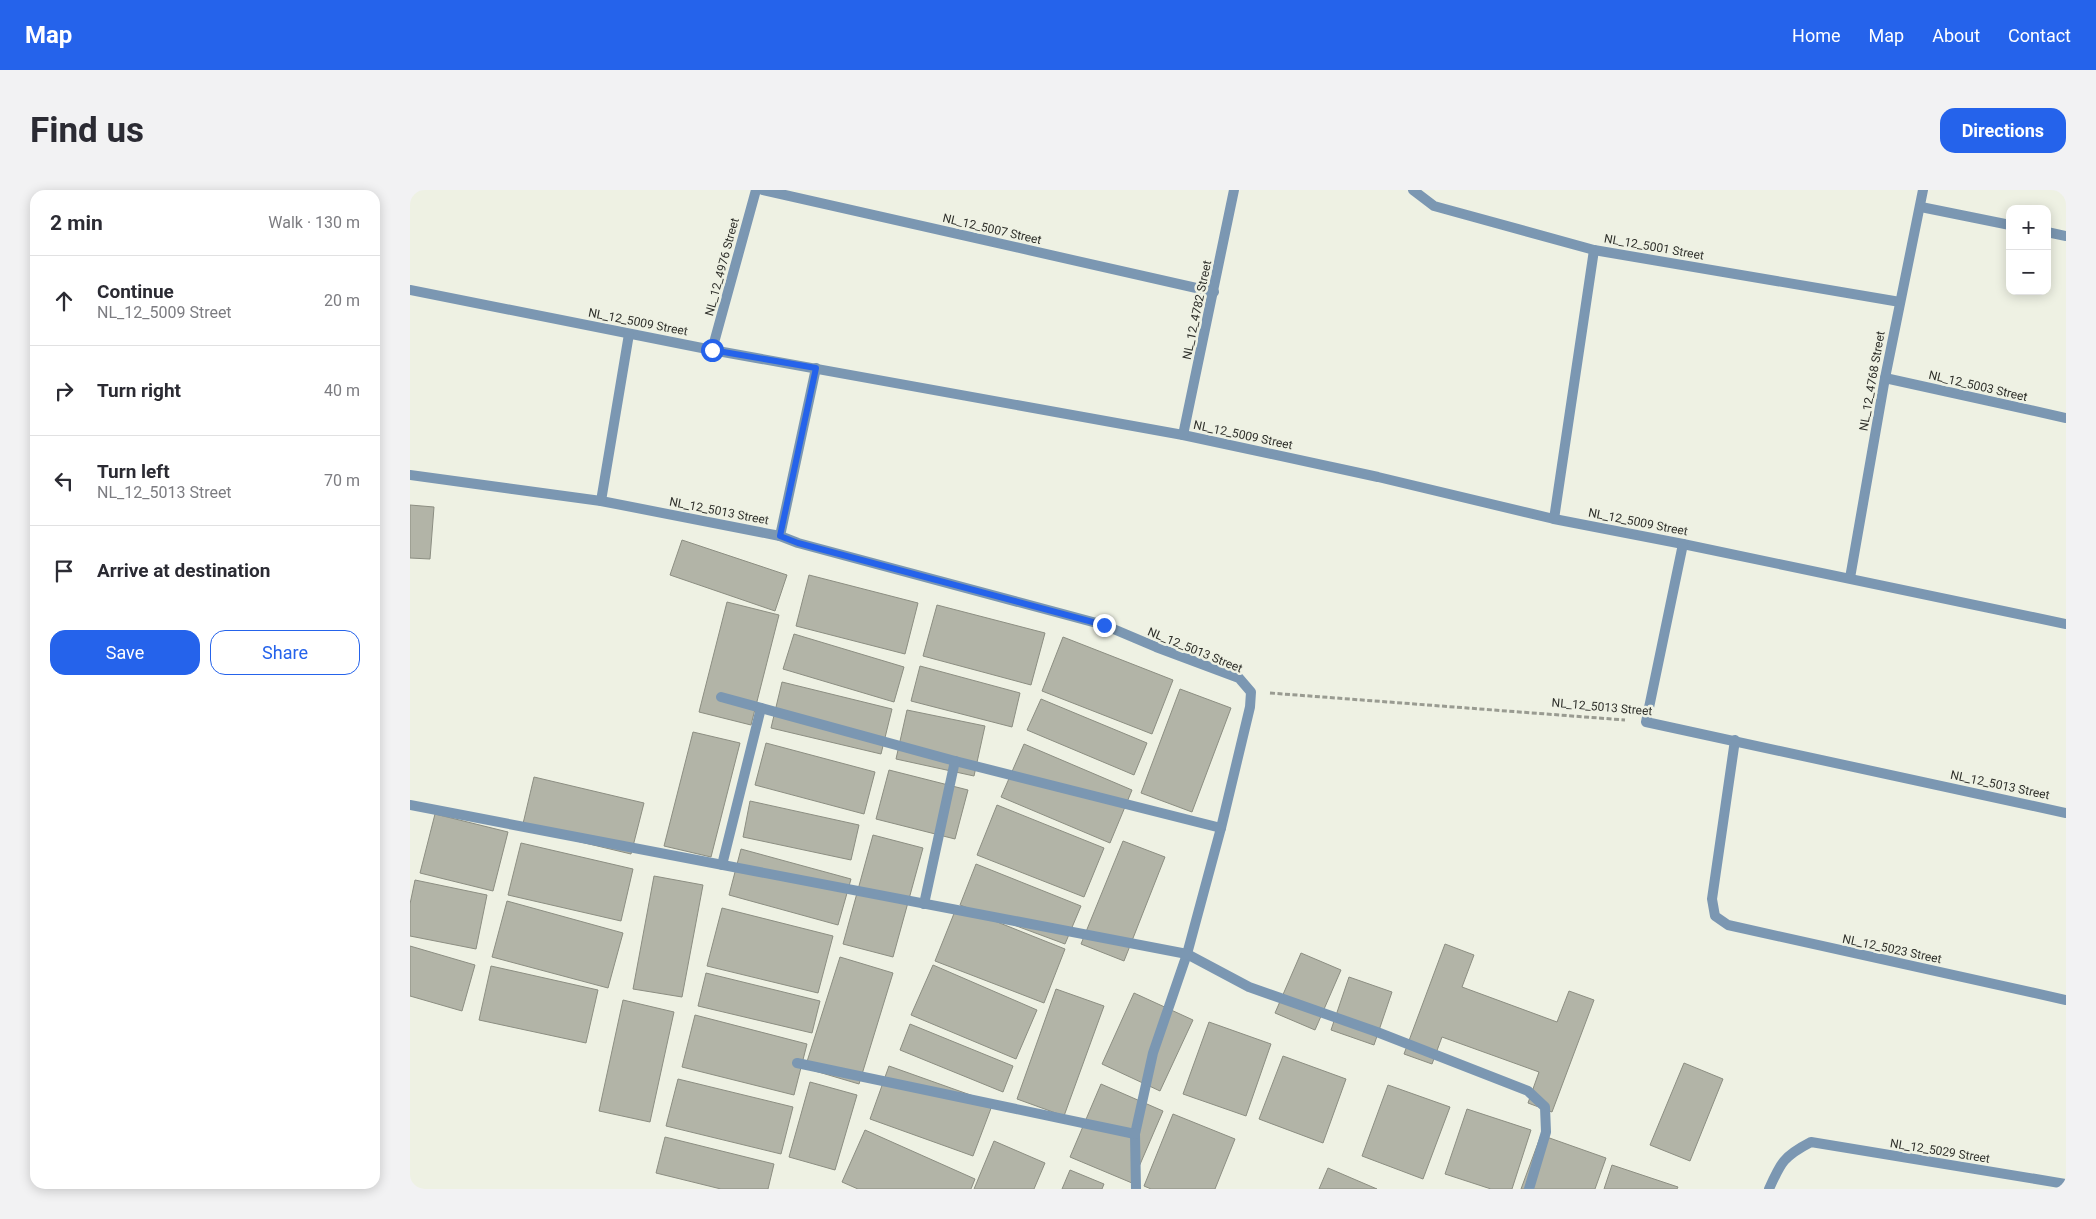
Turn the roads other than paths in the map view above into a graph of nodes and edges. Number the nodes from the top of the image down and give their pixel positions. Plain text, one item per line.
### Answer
1 (756, 190) edge
2 (763, 190) edge
3 (1234, 190) edge
4 (1413, 190) edge
5 (1924, 190) edge
6 (1921, 207) junction
7 (2006, 223) edge
8 (2051, 233) edge
9 (2066, 236) edge
10 (1594, 250) junction
11 (410, 290) edge
12 (1214, 292) junction
13 (1900, 302) junction
14 (629, 334) junction
15 (712, 350) junction
16 (816, 368) junction
17 (1885, 378) junction
18 (2066, 418) edge
19 (1183, 435) junction
20 (410, 475) edge
21 (601, 501) junction
22 (1554, 519) junction
23 (780, 536) junction
24 (1683, 544) junction
25 (1850, 578) junction
26 (2066, 624) edge
27 (720, 697) dead end
28 (761, 708) junction
29 (1735, 740) junction
30 (955, 761) junction
31 (410, 805) edge
32 (2066, 812) edge
33 (1221, 828) junction
34 (722, 865) junction
35 (924, 904) junction
36 (1187, 954) junction
37 (2066, 1000) edge
38 (797, 1063) dead end
39 (1135, 1134) junction
40 (2066, 1184) edge
41 (1136, 1189) edge
42 (1529, 1189) edge
43 (1769, 1189) edge

1 - 15 street, NL_12_4976 Street
2 - 12 street, NL_12_5007 Street
3 - 12 street, NL_12_4782 Street
4 - 10 street, NL_12_5001 Street
5 - 6 street, NL_12_4768 Street
6 - 7 street
6 - 13 street, NL_12_4768 Street
8 - 9 street
10 - 13 street, NL_12_5001 Street
10 - 22 street
11 - 14 street, NL_12_5009 Street
12 - 19 street, NL_12_4782 Street
13 - 17 street, NL_12_4768 Street
14 - 15 street, NL_12_5009 Street
14 - 21 street
15 - 16 street, NL_12_5009 Street
16 - 19 street, NL_12_5009 Street
16 - 23 street
17 - 18 street, NL_12_5003 Street
17 - 25 street, NL_12_4768 Street
19 - 22 street, NL_12_5009 Street
20 - 21 street, NL_12_5013 Street
21 - 23 street, NL_12_5013 Street
22 - 24 street, NL_12_5009 Street
23 - 33 street, NL_12_5013 Street
24 - 25 street, NL_12_5009 Street
24 - 29 street, NL_12_5013 Street
25 - 26 street, NL_12_5009 Street
27 - 28 street
28 - 30 street
28 - 34 street
29 - 32 street, NL_12_5013 Street
29 - 37 street, NL_12_5023 Street
30 - 33 street
30 - 35 street
31 - 34 street
33 - 36 street
34 - 35 street
35 - 36 street
36 - 39 street
36 - 42 street
38 - 39 street
39 - 41 street
40 - 43 street, NL_12_5029 Street

